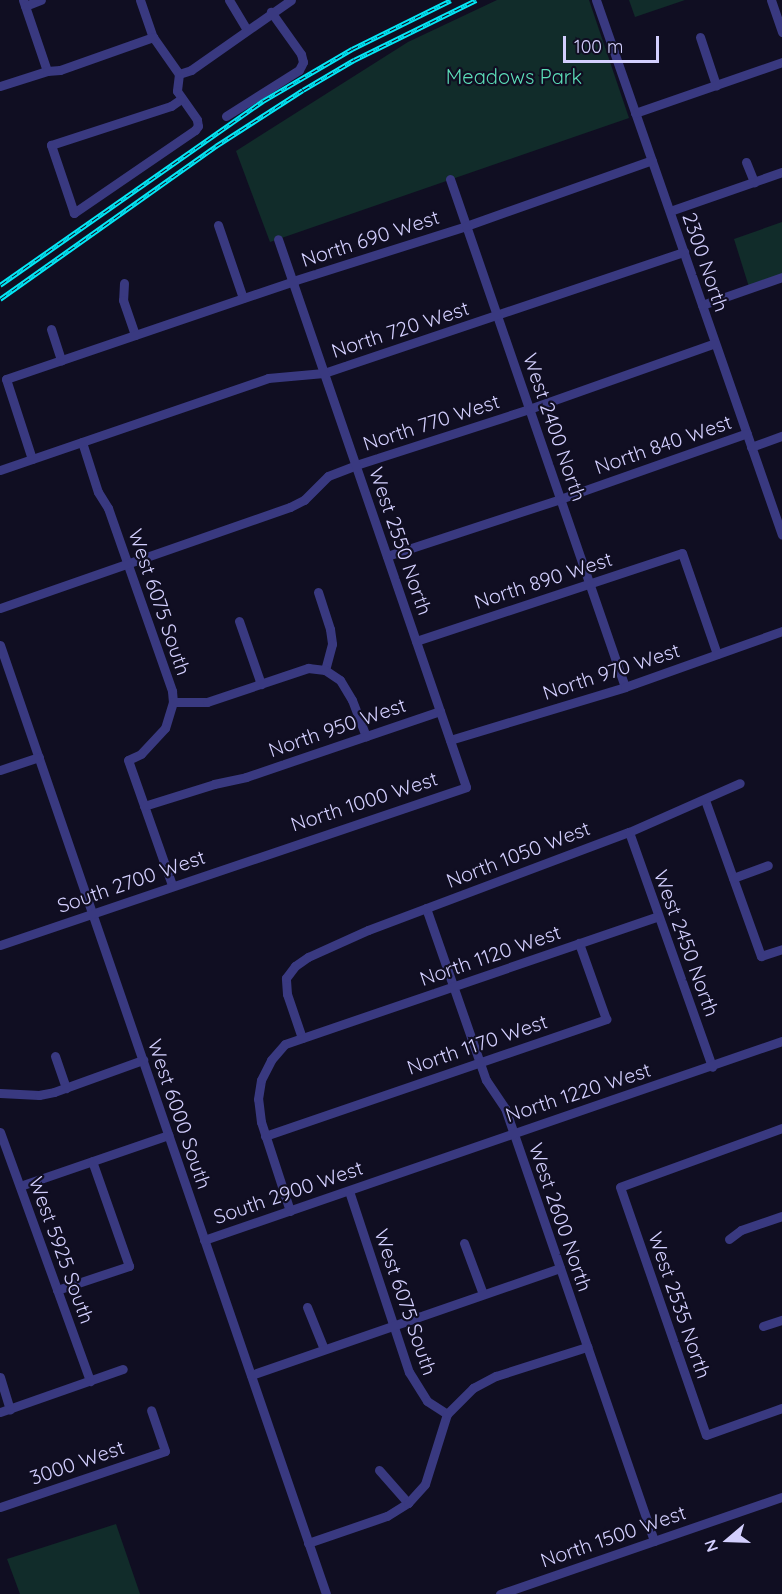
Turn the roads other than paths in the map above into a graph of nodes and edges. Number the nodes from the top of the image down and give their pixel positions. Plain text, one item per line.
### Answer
1 (41, 0) edge
2 (140, 0) edge
3 (229, 0) edge
4 (291, 0) edge
5 (596, 0) edge
6 (771, 0) edge
7 (24, 3) edge
8 (271, 12) junction
9 (247, 30) junction
10 (782, 32) edge
11 (153, 37) junction
12 (700, 37) dead end
13 (782, 63) edge
14 (47, 71) junction
15 (179, 74) junction
16 (4, 85) edge
17 (716, 85) junction
18 (181, 99) junction
19 (635, 113) junction
20 (226, 116) dead end
21 (652, 160) junction
22 (746, 162) dead end
23 (782, 172) edge
24 (450, 179) dead end
25 (754, 182) junction
26 (670, 211) junction
27 (218, 225) dead end
28 (466, 226) junction
29 (278, 239) dead end
30 (684, 252) junction
31 (782, 278) edge
32 (293, 282) junction
33 (124, 283) dead end
34 (243, 298) junction
35 (702, 304) junction
36 (497, 316) junction
37 (51, 329) dead end
38 (135, 335) junction
39 (715, 343) junction
40 (61, 360) junction
41 (324, 374) junction
42 (529, 409) junction
43 (747, 433) junction
44 (782, 436) edge
45 (82, 442) junction
46 (751, 447) junction
47 (32, 459) junction
48 (356, 465) junction
49 (0, 470) edge
50 (560, 499) junction
51 (779, 515) edge
52 (782, 535) edge
53 (387, 556) junction
54 (128, 564) junction
55 (589, 584) junction
56 (318, 592) dead end
57 (0, 608) edge
58 (239, 621) dead end
59 (782, 631) edge
60 (416, 641) junction
61 (0, 645) edge
62 (717, 654) junction
63 (326, 670) junction
64 (261, 684) junction
65 (626, 687) junction
66 (173, 702) junction
67 (440, 711) junction
68 (366, 736) junction
69 (450, 740) junction
70 (39, 757) junction
71 (0, 771) edge
72 (740, 783) dead end
73 (466, 787) joint
74 (705, 800) junction
75 (144, 806) junction
76 (628, 832) junction
77 (274, 850) joint
78 (768, 865) dead end
79 (733, 878) junction
80 (172, 885) junction
81 (426, 908) junction
82 (94, 913) junction
83 (658, 916) junction
84 (579, 943) junction
85 (0, 945) edge
86 (782, 949) edge
87 (453, 986) junction
88 (302, 1038) junction
89 (782, 1041) edge
90 (55, 1056) dead end
91 (143, 1060) junction
92 (480, 1062) junction
93 (712, 1066) junction
94 (66, 1088) junction
95 (0, 1093) edge
96 (782, 1128) edge
97 (0, 1132) edge
98 (513, 1132) junction
99 (168, 1135) junction
100 (265, 1136) junction
101 (92, 1161) junction
102 (384, 1177) joint
103 (20, 1186) junction
104 (349, 1191) junction
105 (290, 1211) junction
106 (782, 1216) edge
107 (729, 1239) dead end
108 (204, 1240) junction
109 (464, 1243) dead end
110 (560, 1268) junction
111 (57, 1290) junction
112 (483, 1294) junction
113 (308, 1306) dead end
114 (782, 1320) edge
115 (394, 1325) junction
116 (763, 1326) dead end
117 (587, 1347) junction
118 (324, 1349) junction
119 (123, 1369) dead end
120 (251, 1375) junction
121 (0, 1377) edge
122 (90, 1381) junction
123 (10, 1408) junction
124 (782, 1408) edge
125 (151, 1410) dead end
126 (0, 1412) edge
127 (447, 1414) junction
128 (379, 1470) dead end
129 (782, 1497) edge
130 (408, 1503) junction
131 (0, 1507) edge
132 (654, 1541) junction
133 (308, 1543) junction
134 (326, 1594) edge
135 (500, 1594) edge

1 - 7 street
2 - 11 street
3 - 9 street
4 - 8 street
5 - 19 street, 2300 North
6 - 10 street
7 - 14 street
8 - 9 street
8 - 20 street
9 - 15 street
11 - 14 street
11 - 15 street
12 - 17 street
13 - 17 street
14 - 16 street
15 - 18 street
17 - 19 street
18 - 18 street
19 - 21 street, 2300 North
21 - 26 street, 2300 North
21 - 28 street, North 690 West
22 - 25 street
23 - 25 street
24 - 28 street, West 2400 North
25 - 26 street
26 - 30 street, 2300 North
27 - 34 street
28 - 32 street, North 690 West
28 - 36 street, West 2400 North
29 - 32 street, West 2550 North
30 - 35 street, 2300 North
30 - 36 street, North 720 West
31 - 35 street
32 - 34 street, North 690 West
32 - 41 street, West 2550 North
33 - 38 street
34 - 38 street, North 690 West
35 - 39 street, 2300 North
36 - 41 street, North 720 West
36 - 42 street, West 2400 North
37 - 40 street
38 - 40 street, North 690 West
39 - 42 street, North 770 West
39 - 43 street, 2300 North
40 - 47 street, North 690 West
41 - 45 street, North 720 West
41 - 48 street, West 2550 North
42 - 48 street, North 770 West
42 - 50 street, West 2400 North
43 - 46 street, 2300 North
43 - 50 street, North 840 West
44 - 46 street
45 - 47 street, North 720 West
45 - 54 street, West 6075 South
46 - 51 street, 2300 North
47 - 49 street, North 720 West
48 - 53 street, West 2550 North
48 - 54 street, North 770 West
50 - 53 street, North 840 West
50 - 55 street, West 2400 North
51 - 52 street, 2300 North
53 - 60 street, West 2550 North
54 - 57 street, North 770 West
54 - 66 street, West 6075 South
55 - 60 street, North 890 West
55 - 62 street, North 890 West
55 - 65 street, West 2400 North
56 - 63 street
58 - 64 street
59 - 62 street, North 970 West
60 - 67 street, West 2550 North
61 - 70 street, West 6000 South
62 - 65 street, North 970 West
63 - 64 street
63 - 68 street
64 - 66 street
65 - 69 street, North 970 West
66 - 75 street, West 6075 South
67 - 68 street, North 950 West
67 - 69 street, West 2550 North
68 - 75 street, North 950 West
69 - 73 street, West 2550 North
70 - 71 street
70 - 82 street, West 6000 South
72 - 74 street, North 1050 West
73 - 77 street, North 1000 West
74 - 76 street, North 1050 West
74 - 79 street
75 - 80 street
76 - 81 street, North 1050 West
76 - 83 street, West 2450 North
77 - 80 street, South 2700 West
78 - 79 street
79 - 86 street
80 - 82 street, South 2700 West
81 - 87 street, West 2600 North
81 - 88 street, North 1050 West
82 - 85 street, South 2700 West
82 - 91 street, West 6000 South
83 - 84 street, North 1120 West
83 - 93 street, West 2450 North
84 - 87 street, North 1120 West
84 - 92 street, North 1170 West
87 - 88 street, North 1120 West
87 - 92 street, West 2600 North
88 - 100 street, North 1120 West
89 - 93 street, North 1220 West
90 - 94 street
91 - 94 street
91 - 99 street, West 6000 South
92 - 98 street, West 2600 North
92 - 100 street, North 1170 West
93 - 98 street, North 1220 West
94 - 95 street
96 - 124 street, West 2535 North
97 - 103 street, West 5925 South
98 - 102 street, North 1220 West
98 - 110 street, West 2600 North
99 - 101 street
99 - 108 street, West 6000 South
100 - 105 street
101 - 103 street
101 - 111 street
102 - 104 street, South 2900 West
103 - 111 street, West 5925 South
104 - 105 street, South 2900 West
104 - 115 street, West 6075 South
105 - 108 street, South 2900 West
106 - 107 street
108 - 120 street, West 6000 South
109 - 112 street
110 - 112 street
110 - 117 street, West 2600 North
111 - 122 street, West 5925 South
112 - 115 street
113 - 118 street
114 - 116 street
115 - 118 street
115 - 127 street, West 6075 South
117 - 127 street
117 - 132 street, West 2600 North
118 - 120 street
119 - 122 street
120 - 133 street, West 6000 South
121 - 123 street
122 - 123 street
123 - 126 street
125 - 131 street, 3000 West
127 - 130 street
128 - 130 street
129 - 132 street, North 1500 West
130 - 133 street
132 - 135 street, North 1500 West
133 - 134 street, West 6000 South

